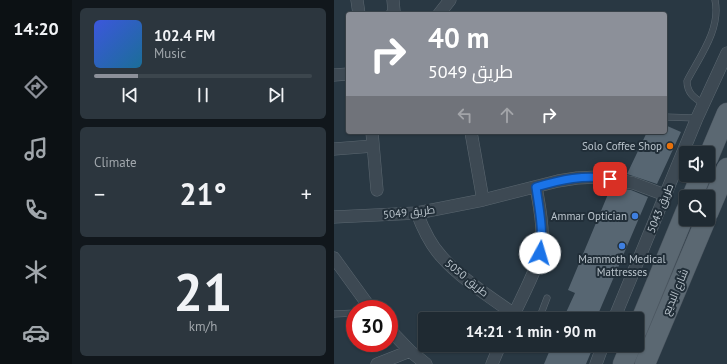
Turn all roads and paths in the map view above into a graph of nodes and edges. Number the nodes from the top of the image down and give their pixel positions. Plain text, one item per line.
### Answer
1 (357, 0) edge
2 (393, 0) edge
3 (450, 0) edge
4 (715, 0) edge
5 (360, 12) edge
6 (393, 12) edge
7 (441, 12) edge
8 (727, 54) edge
9 (346, 74) edge
10 (334, 75) edge
11 (704, 104) junction
12 (727, 112) edge
13 (667, 117) edge
14 (697, 118) junction
15 (372, 134) edge
16 (471, 134) edge
17 (373, 146) junction
18 (713, 146) edge
19 (334, 149) edge
20 (727, 168) edge
21 (536, 187) junction
22 (377, 190) dead end
23 (665, 195) junction
24 (715, 197) edge
25 (483, 200) junction
26 (417, 213) junction
27 (334, 217) edge
28 (680, 226) edge
29 (703, 226) edge
30 (334, 258) edge
31 (547, 298) dead end
32 (364, 300) edge
33 (507, 312) edge
34 (515, 312) edge
35 (542, 312) edge
36 (617, 312) edge
37 (346, 313) edge
38 (644, 313) edge
39 (334, 314) edge
40 (398, 338) edge
41 (410, 351) junction
42 (497, 352) edge
43 (600, 352) edge
44 (628, 352) edge
45 (377, 364) edge
46 (426, 364) edge
47 (492, 364) edge
48 (596, 364) edge
49 (623, 364) edge
50 (644, 364) edge

1 - 5 street
2 - 6 street
3 - 7 street
4 - 11 lane
8 - 11 street, طريق 5043
9 - 10 street
11 - 14 street, طريق 5043
12 - 18 main road
13 - 14 lane
14 - 23 street, طريق 5043
15 - 17 street
16 - 25 street
17 - 19 street
17 - 22 street
20 - 24 main road
21 - 23 street, طريق 5049
21 - 25 street, طريق 5049
21 - 34 street, طريق 5050
23 - 36 street, طريق 5043
25 - 26 street, طريق 5049
26 - 27 street, طريق 5049
26 - 33 street, طريق 5050
28 - 38 main road, شارع البديع
29 - 50 main road, شارع البديع
30 - 32 street
31 - 35 lane
37 - 39 lane
40 - 41 street
41 - 45 street
41 - 46 street
42 - 47 street
43 - 48 street
44 - 49 main road

